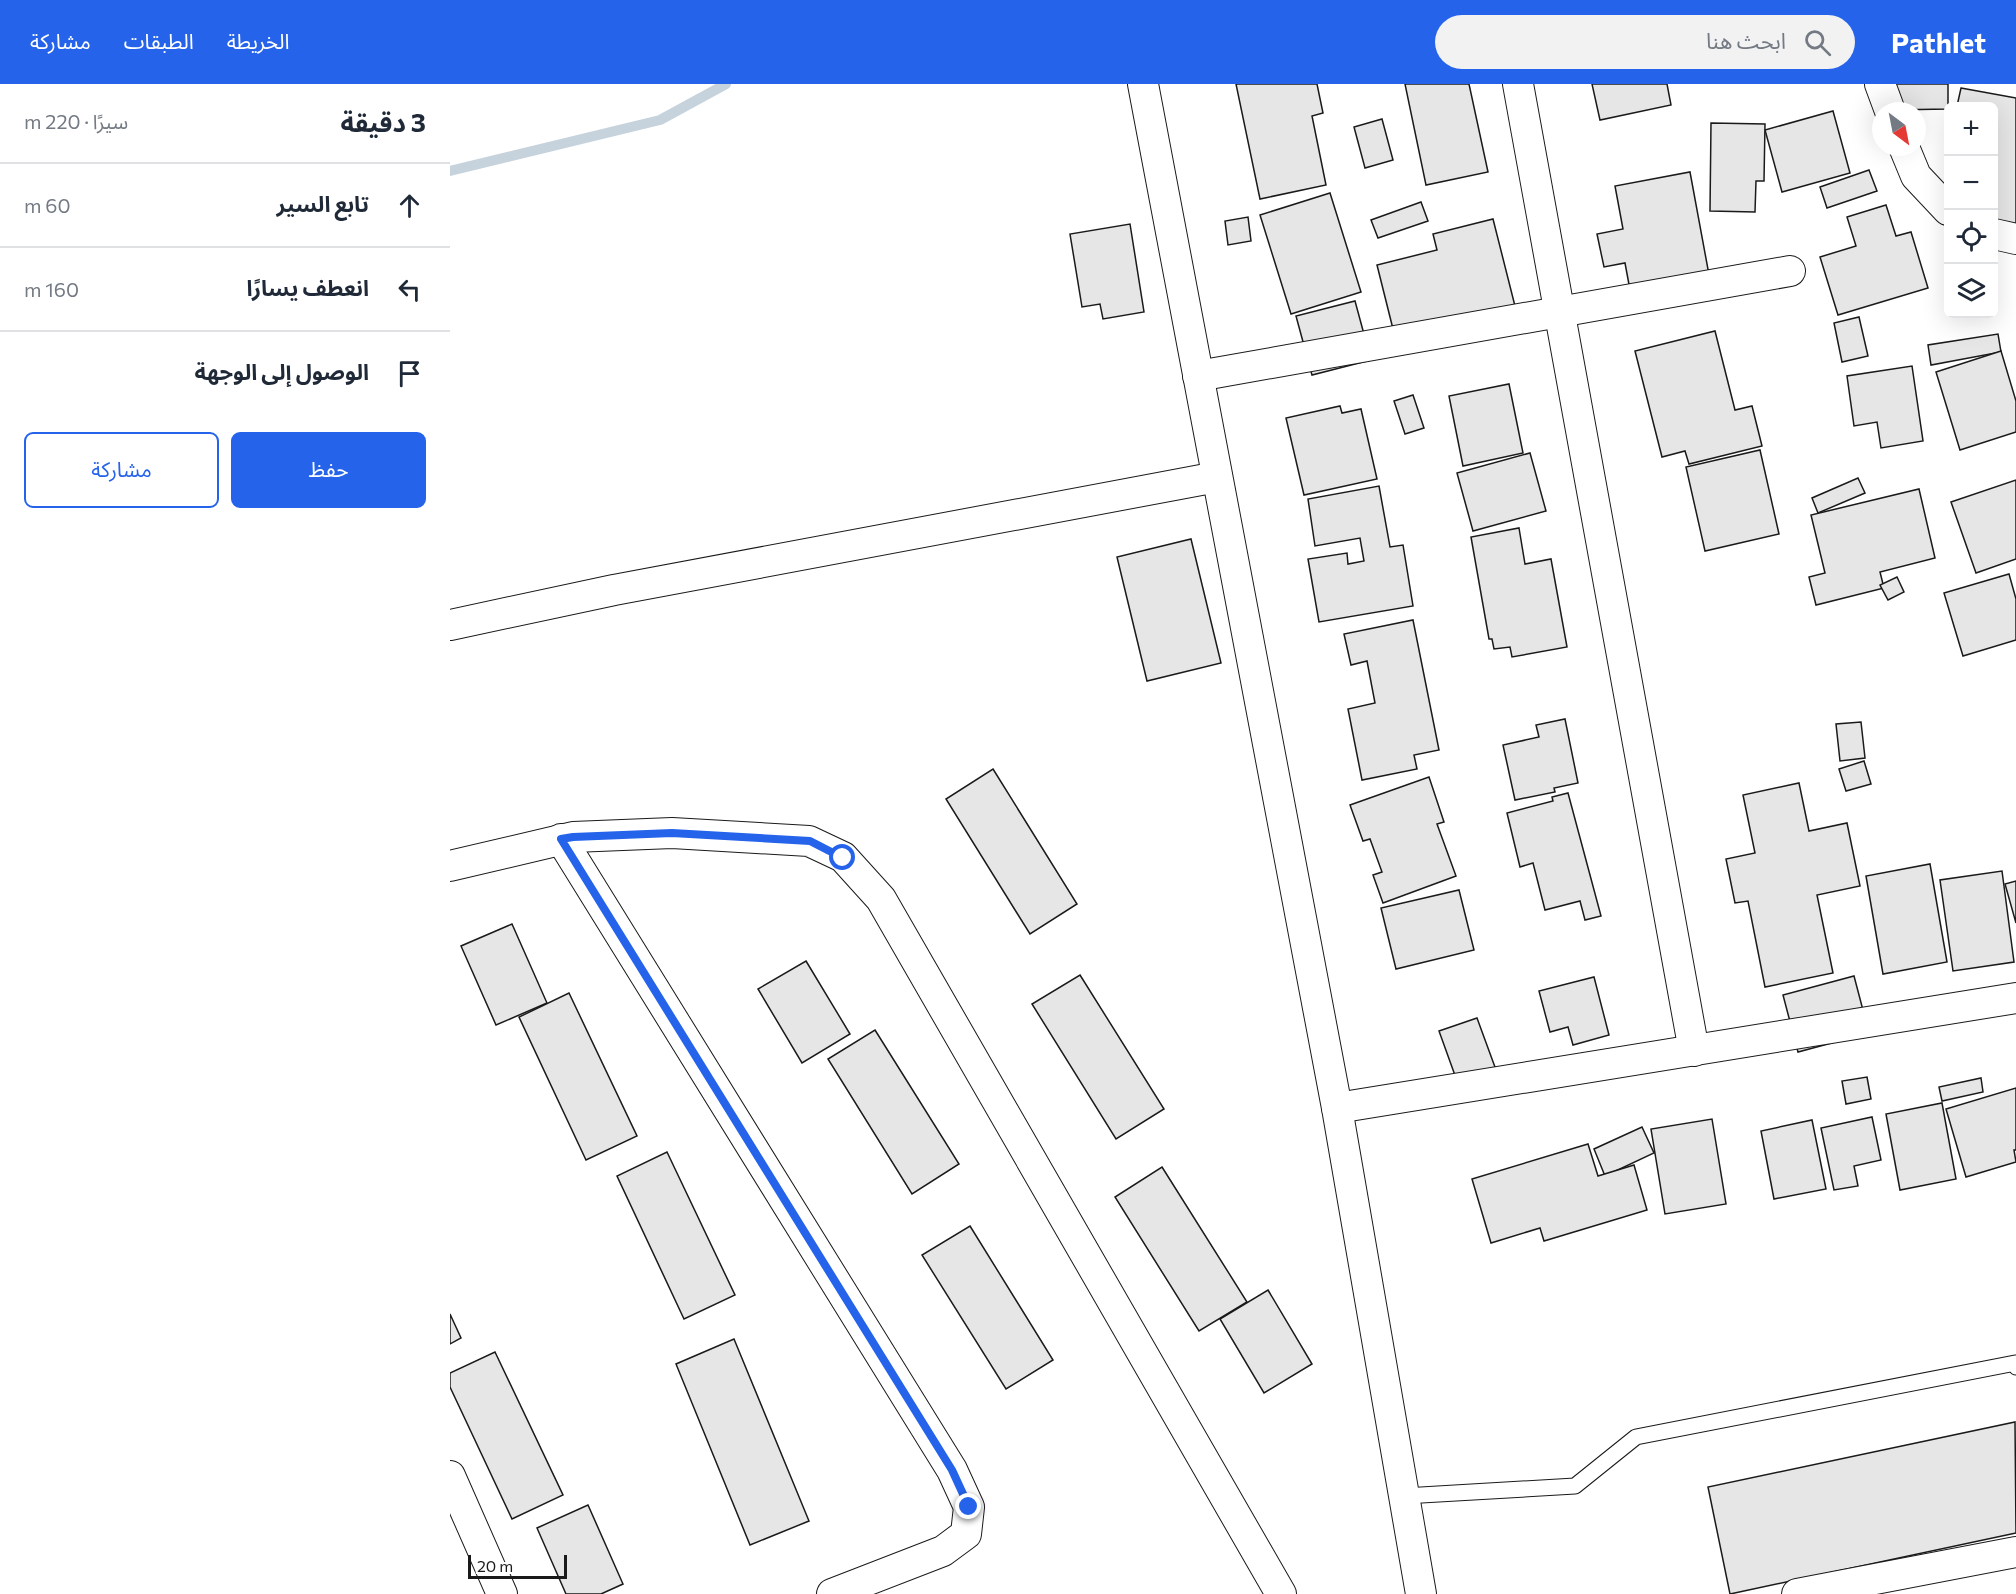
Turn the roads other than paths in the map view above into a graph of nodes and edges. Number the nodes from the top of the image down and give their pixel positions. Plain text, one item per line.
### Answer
1 (1143, 84) edge
2 (1518, 84) edge
3 (1880, 84) edge
4 (1887, 102) edge
5 (1908, 156) edge
6 (1944, 206) edge
7 (1998, 235) edge
8 (2016, 239) edge
9 (1790, 271) dead end
10 (1559, 313) junction
11 (1198, 376) junction
12 (1217, 477) junction
13 (450, 625) edge
14 (561, 839) junction
15 (450, 866) edge
16 (2016, 998) edge
17 (1694, 1050) junction
18 (1337, 1108) junction
19 (2016, 1367) edge
20 (450, 1476) edge
21 (1404, 1496) junction
22 (2016, 1552) edge
23 (502, 1594) edge
24 (832, 1594) edge
25 (1281, 1594) edge
26 (1421, 1594) edge
27 (1797, 1594) edge

1 - 11 street
2 - 10 street
3 - 4 street
5 - 6 street
7 - 8 street
9 - 10 street
10 - 11 street
10 - 17 street
11 - 12 street
12 - 13 street
12 - 18 street
14 - 15 street
14 - 24 street
14 - 25 street
16 - 17 street
17 - 18 street
18 - 21 street
19 - 21 lane
20 - 23 street
21 - 26 street
22 - 27 street

